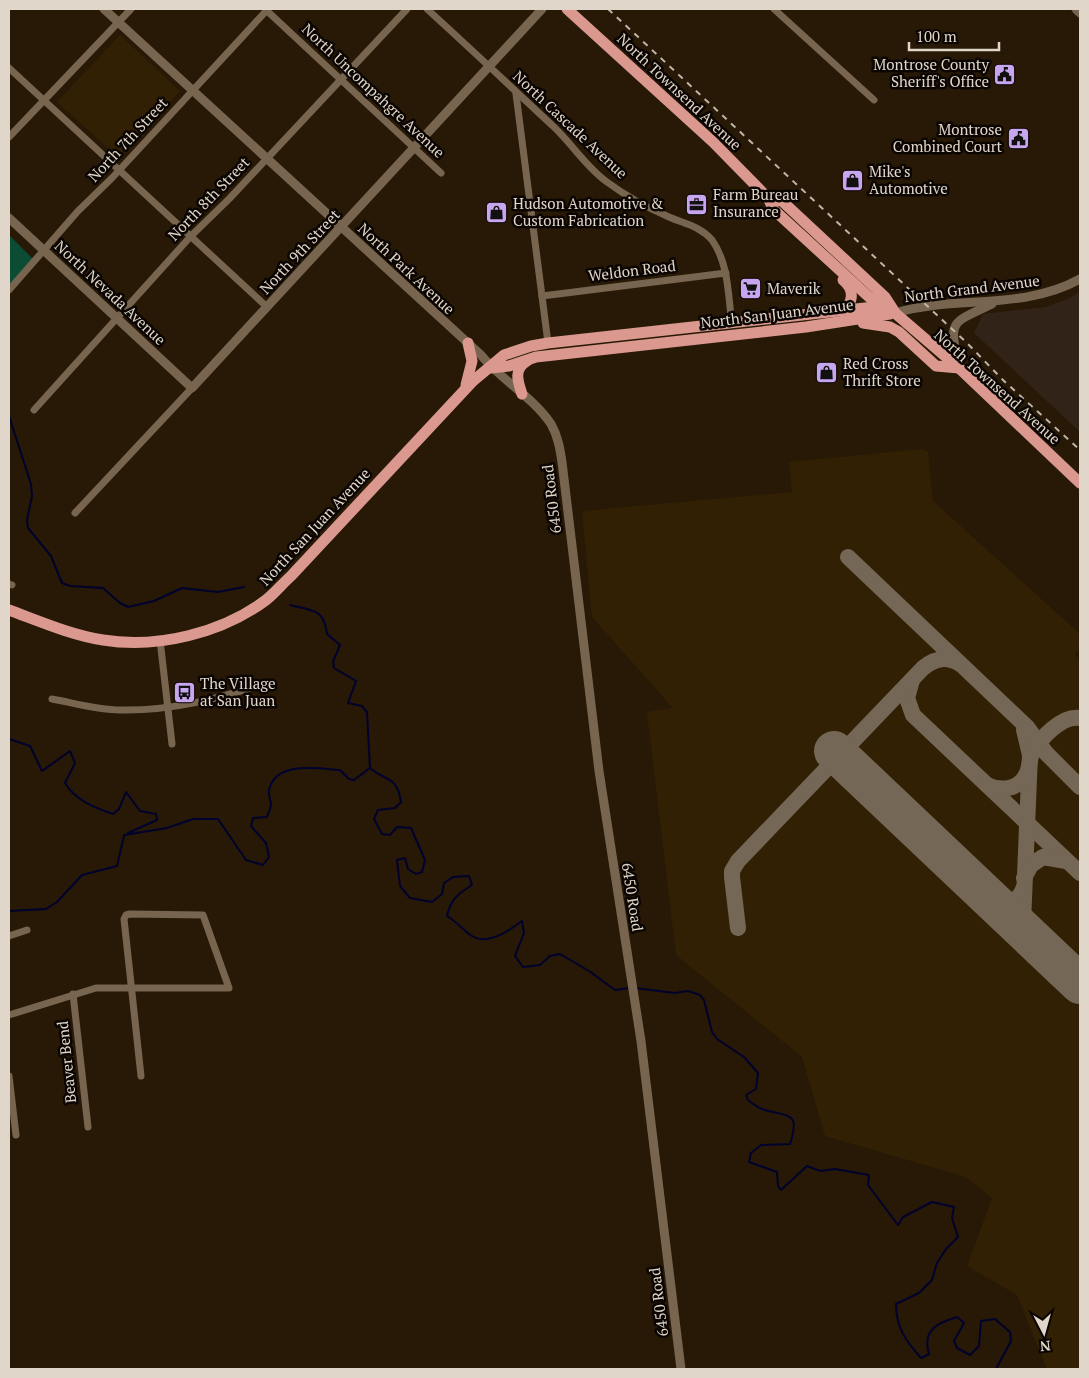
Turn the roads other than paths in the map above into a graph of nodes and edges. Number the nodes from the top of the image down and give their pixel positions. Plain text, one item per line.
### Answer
1 (104, 9) edge
2 (131, 9) edge
3 (267, 9) edge
4 (407, 9) edge
5 (427, 9) edge
6 (542, 9) edge
7 (567, 9) edge
8 (774, 9) edge
9 (1076, 9) edge
10 (1080, 13) edge
11 (119, 22) junction
12 (490, 67) junction
13 (9, 68) edge
14 (342, 79) junction
15 (193, 91) junction
16 (516, 94) junction
17 (44, 100) junction
18 (874, 100) dead end
19 (9, 137) edge
20 (415, 148) junction
21 (267, 159) junction
22 (119, 170) junction
23 (441, 173) dead end
24 (768, 198) junction
25 (9, 218) edge
26 (341, 228) junction
27 (191, 236) junction
28 (810, 243) junction
29 (45, 251) junction
30 (726, 273) junction
31 (1080, 279) edge
32 (9, 290) edge
33 (542, 296) junction
34 (997, 301) junction
35 (267, 307) junction
36 (842, 310) junction
37 (895, 313) junction
38 (118, 318) junction
39 (732, 324) junction
40 (806, 327) junction
41 (468, 343) junction
42 (548, 343) junction
43 (530, 359) junction
44 (491, 368) junction
45 (959, 368) junction
46 (192, 388) junction
47 (464, 388) junction
48 (522, 394) junction
49 (34, 410) dead end
50 (554, 430) joint
51 (1080, 484) edge
52 (76, 513) dead end
53 (9, 610) edge
54 (160, 640) junction
55 (266, 683) dead end
56 (52, 699) dead end
57 (168, 707) junction
58 (172, 744) dead end
59 (27, 930) dead end
60 (9, 936) edge
61 (132, 988) junction
62 (73, 994) junction
63 (9, 1015) edge
64 (9, 1076) edge
65 (141, 1076) dead end
66 (88, 1127) dead end
67 (16, 1135) dead end
68 (681, 1369) edge

1 - 11 street, North Park Avenue
2 - 11 street
3 - 14 street, North Uncompahgre Avenue
3 - 15 street, North 7th Street
4 - 14 street, North 8th Street
5 - 12 street, North Cascade Avenue
6 - 12 street, North 9th Street
7 - 24 highway, North Townsend Avenue
8 - 18 street
9 - 10 street
11 - 15 street, North Park Avenue
11 - 17 street
12 - 16 street, North Cascade Avenue
12 - 20 street, North 9th Street
13 - 17 street
14 - 20 street, North Uncompahgre Avenue
14 - 21 street, North 8th Street
15 - 21 street, North Park Avenue
15 - 22 street, North 7th Street
16 - 30 street, North Cascade Avenue
16 - 33 street
17 - 19 street
17 - 22 street
20 - 23 street, North Uncompahgre Avenue
20 - 26 street, North 9th Street
21 - 26 street, North Park Avenue
21 - 27 street, North 8th Street
22 - 27 street
22 - 29 street, North 7th Street
24 - 28 highway, North Townsend Avenue
24 - 37 highway, North Townsend Avenue
25 - 29 street, North Nevada Avenue
26 - 35 street, North 9th Street
26 - 41 street, North Park Avenue
27 - 35 street
27 - 38 street, North 8th Street
28 - 36 highway
28 - 37 highway, North Townsend Avenue
29 - 32 street, North 7th Street
29 - 38 street, North Nevada Avenue
30 - 33 street, Weldon Road
30 - 39 street, North Cascade Avenue
31 - 34 street, North Grand Avenue
33 - 42 street
34 - 37 street, North Grand Avenue
34 - 45 street
35 - 46 street, North 9th Street
36 - 37 highway, North San Juan Avenue
36 - 39 highway, North San Juan Avenue
37 - 40 highway, North San Juan Avenue
37 - 45 highway, North Townsend Avenue
38 - 46 street, North Nevada Avenue
38 - 49 street, North 8th Street
39 - 42 highway, North San Juan Avenue
40 - 43 highway, North San Juan Avenue
40 - 45 highway
41 - 44 street, North Park Avenue
41 - 47 highway
42 - 44 highway, North San Juan Avenue
43 - 44 highway, North San Juan Avenue
43 - 48 highway
44 - 47 highway, North San Juan Avenue
44 - 48 street, North Park Avenue
45 - 51 highway, North Townsend Avenue
46 - 52 street, North 9th Street
47 - 54 highway, North San Juan Avenue
48 - 50 street, North Park Avenue
50 - 68 street, 6450 Road
53 - 54 highway, North San Juan Avenue
54 - 57 street
55 - 57 street
56 - 57 street
57 - 58 street
59 - 60 street
61 - 61 street
61 - 62 street
61 - 65 street
62 - 63 street
62 - 66 street, Beaver Bend
64 - 67 street

